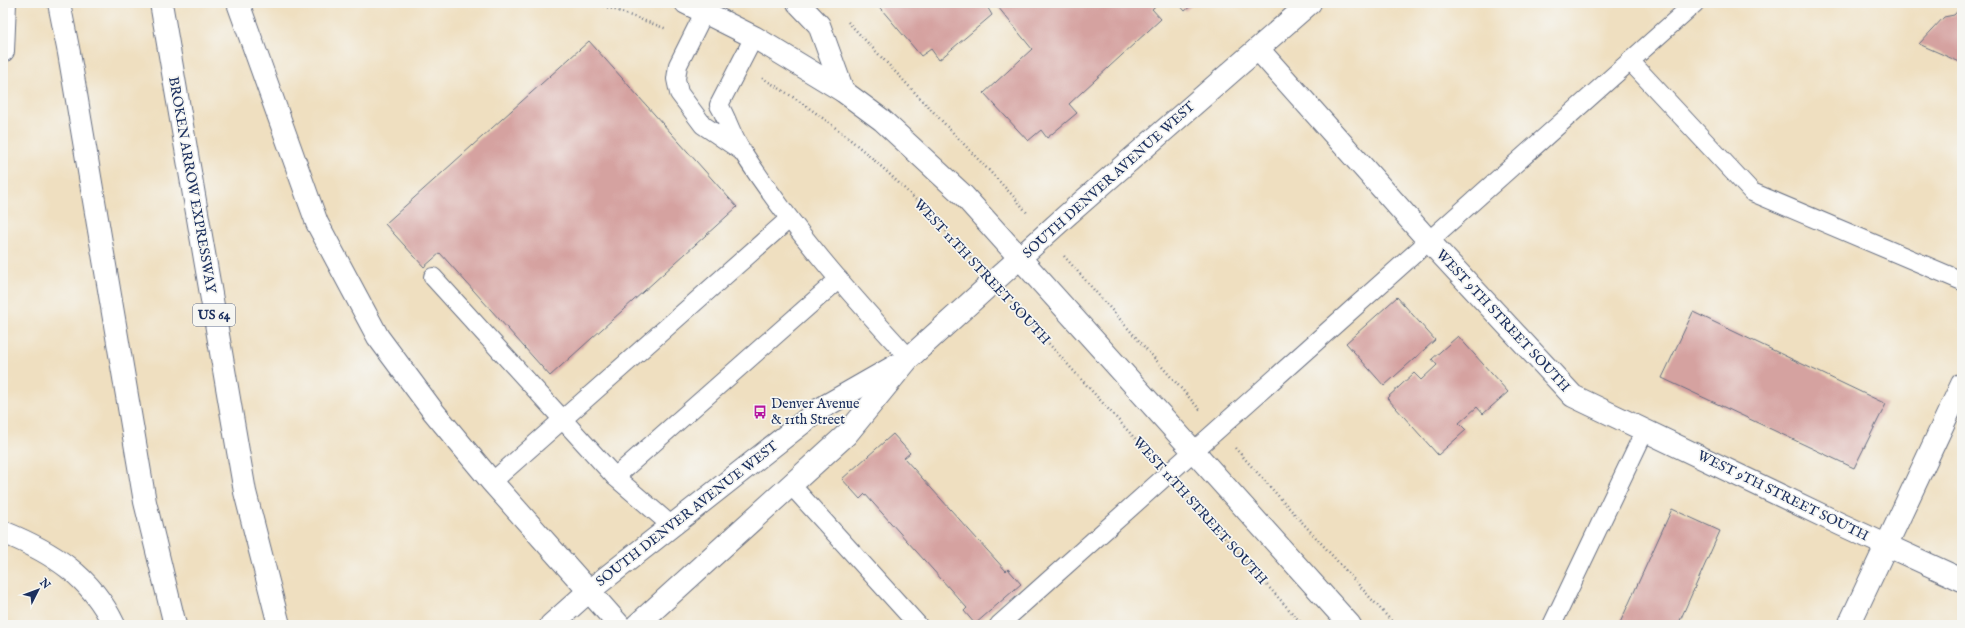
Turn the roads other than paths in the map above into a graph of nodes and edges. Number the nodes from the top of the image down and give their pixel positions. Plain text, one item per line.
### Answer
1 (5, 3) edge
2 (59, 3) edge
3 (161, 3) edge
4 (238, 3) edge
5 (798, 3) edge
6 (1310, 3) edge
7 (1695, 3) edge
8 (696, 7) edge
9 (754, 37) junction
10 (1258, 49) junction
11 (3, 51) edge
12 (1630, 61) junction
13 (843, 91) junction
14 (740, 150) junction
15 (789, 219) junction
16 (1428, 240) junction
17 (1021, 258) junction
18 (432, 277) dead end
19 (839, 279) junction
20 (1962, 281) edge
21 (909, 358) junction
22 (1962, 384) edge
23 (562, 420) junction
24 (1645, 430) junction
25 (1194, 451) junction
26 (615, 477) junction
27 (492, 482) junction
28 (791, 485) junction
29 (672, 526) junction
30 (3, 532) edge
31 (1886, 546) junction
32 (1962, 580) edge
33 (589, 591) junction
34 (114, 625) edge
35 (175, 625) edge
36 (278, 625) edge
37 (551, 625) edge
38 (619, 625) edge
39 (637, 625) edge
40 (918, 625) edge
41 (1000, 625) edge
42 (1350, 625) edge
43 (1552, 625) edge
44 (1849, 625) edge

1 - 11 main road
2 - 35 main road
3 - 36 main road, BROKEN ARROW EXPRESSWAY / US 64
4 - 27 main road
5 - 13 main road
6 - 10 main road, SOUTH DENVER AVENUE WEST
7 - 12 lane
8 - 9 main road
8 - 14 lane
9 - 13 main road
9 - 14 lane
10 - 16 main road, WEST 9TH STREET SOUTH
10 - 17 main road, SOUTH DENVER AVENUE WEST
12 - 16 lane
12 - 20 lane
13 - 17 main road
14 - 15 lane
15 - 19 lane
15 - 23 lane
16 - 24 main road, WEST 9TH STREET SOUTH
16 - 25 lane
17 - 21 main road, SOUTH DENVER AVENUE WEST
17 - 25 main road
18 - 23 lane
19 - 21 lane
19 - 26 lane
21 - 28 main road, SOUTH DENVER AVENUE WEST
21 - 29 main road, SOUTH DENVER AVENUE WEST
22 - 31 main road
23 - 26 lane
23 - 27 lane
24 - 31 main road, WEST 9TH STREET SOUTH
24 - 43 lane
25 - 41 lane
25 - 42 main road
26 - 29 lane
27 - 33 main road
28 - 39 main road, SOUTH DENVER AVENUE WEST
28 - 40 lane
29 - 33 main road, SOUTH DENVER AVENUE WEST
30 - 34 main road
31 - 32 main road, WEST 9TH STREET SOUTH
31 - 44 main road
33 - 37 main road, SOUTH DENVER AVENUE WEST
33 - 38 main road

